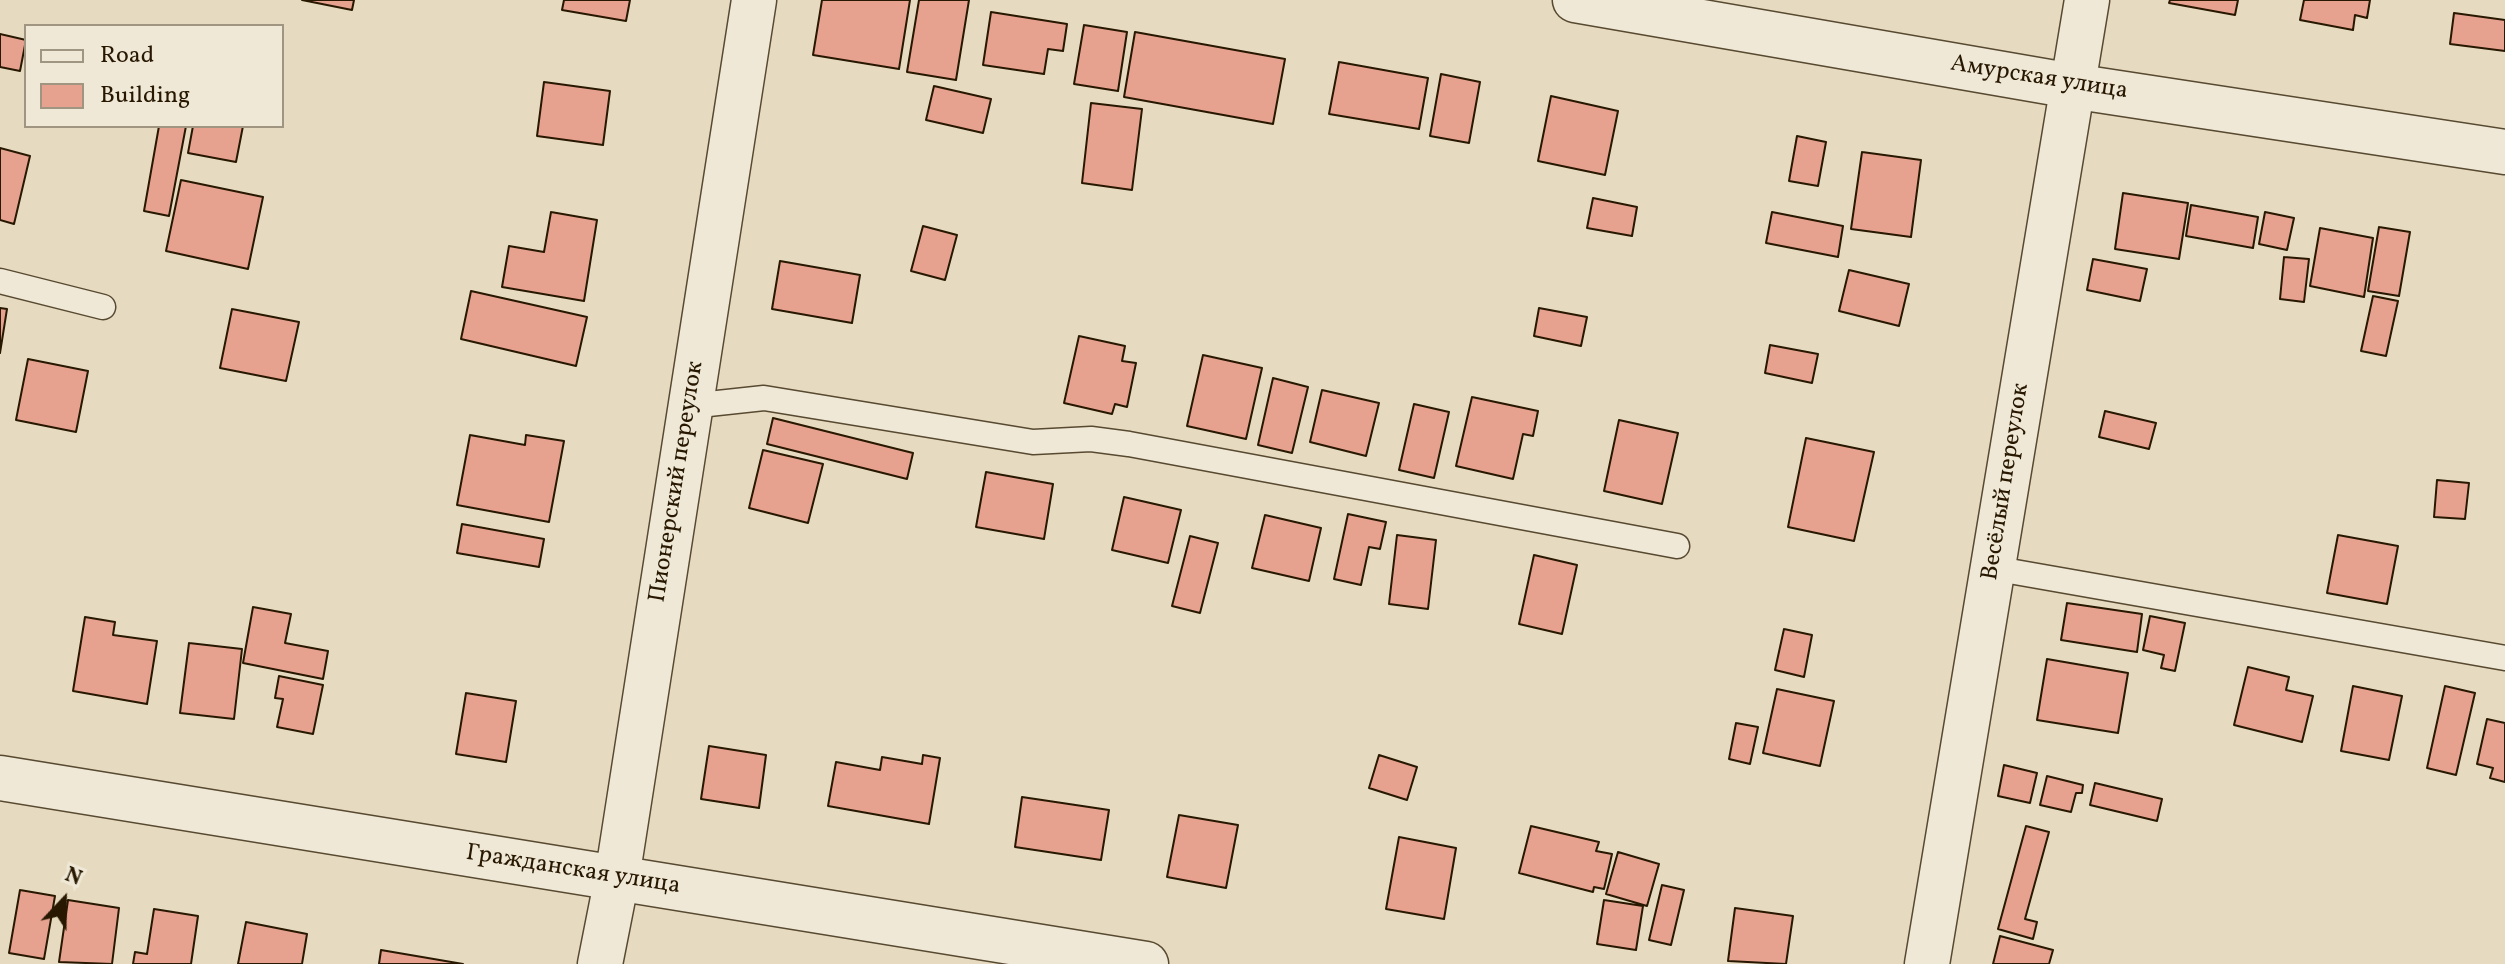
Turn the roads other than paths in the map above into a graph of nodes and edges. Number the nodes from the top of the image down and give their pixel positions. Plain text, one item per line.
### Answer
1 (754, 0) edge
2 (1575, 0) edge
3 (2087, 0) edge
4 (2072, 86) junction
5 (2505, 152) edge
6 (0, 281) edge
7 (103, 307) dead end
8 (690, 406) junction
9 (1677, 546) dead end
10 (1992, 568) junction
11 (2505, 658) edge
12 (0, 778) edge
13 (617, 878) junction
14 (600, 964) edge
15 (1146, 964) edge
16 (1927, 964) edge

1 - 8 street, Пионерский переулок
2 - 4 street, Амурская улица
3 - 4 street, Весёлый переулок
4 - 5 street, Амурская улица
4 - 10 street, Весёлый переулок
6 - 7 lane
8 - 9 lane
8 - 13 street, Пионерский переулок
10 - 11 lane
10 - 16 street, Весёлый переулок
12 - 13 street, Гражданская улица
13 - 14 street, Пионерский переулок
13 - 15 street, Гражданская улица

